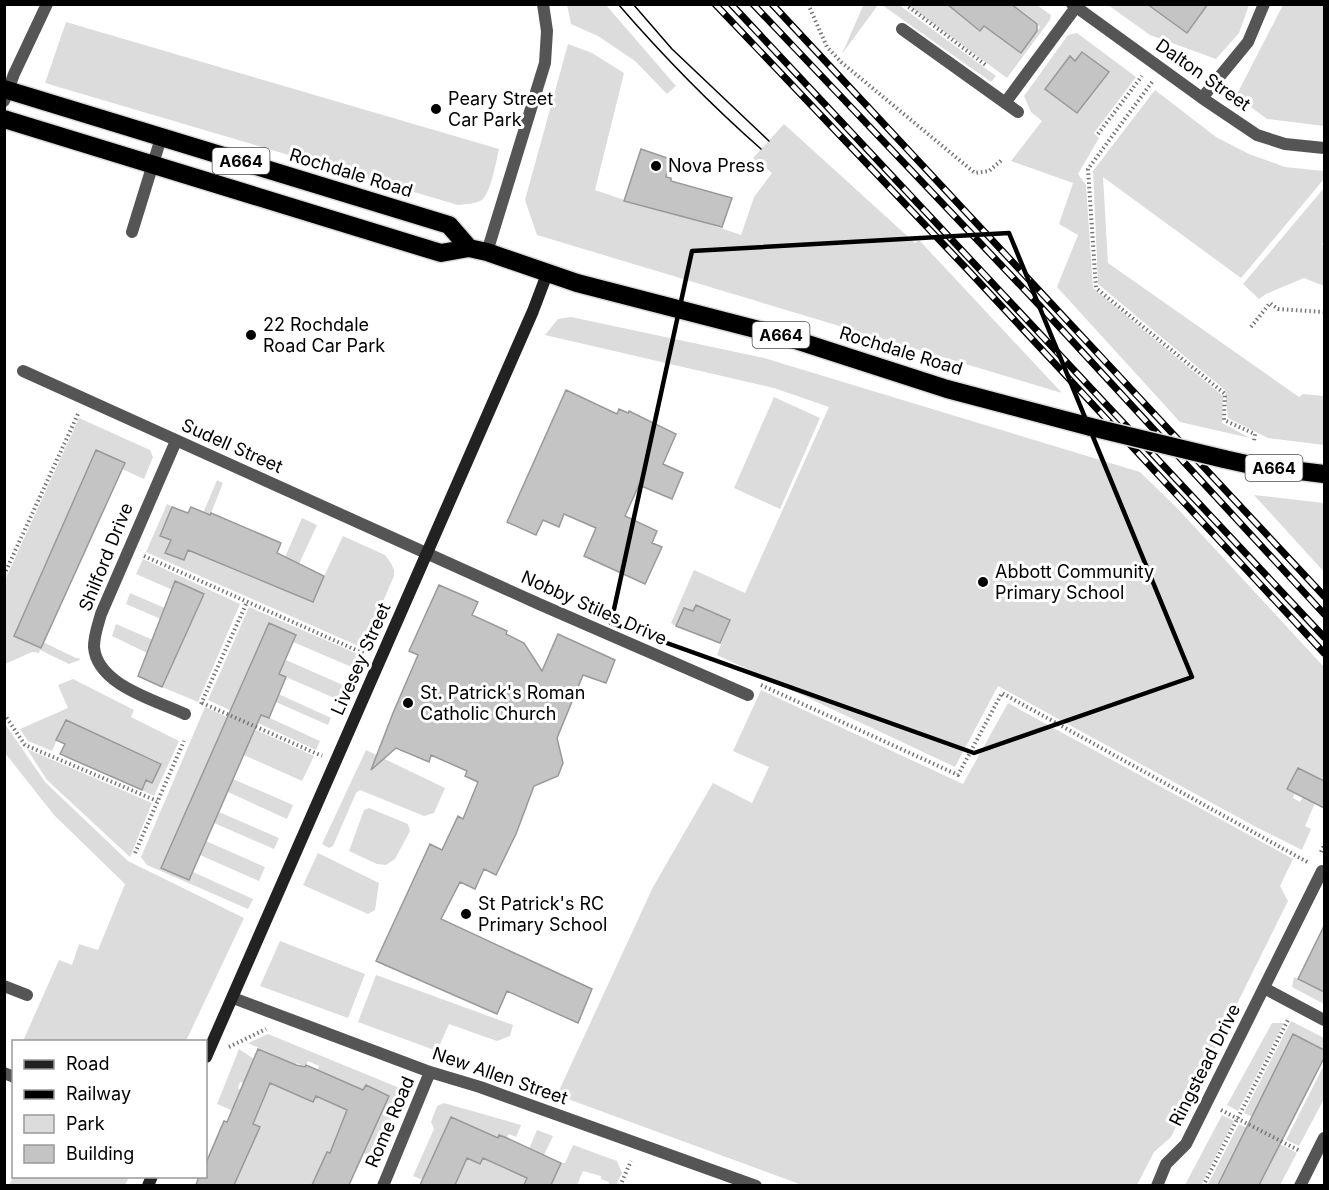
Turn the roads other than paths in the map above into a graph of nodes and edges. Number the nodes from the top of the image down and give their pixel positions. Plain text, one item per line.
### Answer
1 (46, 4) edge
2 (543, 4) edge
3 (1264, 4) edge
4 (1074, 6) edge
5 (903, 29) dead end
6 (6, 93) edge
7 (1202, 98) junction
8 (1005, 103) junction
9 (1018, 112) dead end
10 (4, 118) edge
11 (161, 138) junction
12 (1324, 148) edge
13 (153, 164) junction
14 (132, 232) dead end
15 (478, 250) junction
16 (547, 274) junction
17 (23, 371) dead end
18 (176, 441) junction
19 (1324, 474) edge
20 (426, 553) junction
21 (748, 695) road end
22 (185, 714) dead end
23 (1322, 872) road end
24 (4, 986) edge
25 (1264, 988) junction
26 (27, 995) dead end
27 (233, 998) junction
28 (1324, 1020) edge
29 (207, 1055) edge
30 (430, 1072) junction
31 (1324, 1138) edge
32 (382, 1185) edge
33 (756, 1185) edge
34 (1156, 1185) edge
35 (1300, 1185) edge

1 - 6 street
2 - 15 street
3 - 7 street
4 - 7 street, Dalton Street
4 - 8 street
5 - 8 street
6 - 11 highway, Rochdale Road / A664
7 - 12 street, Dalton Street
8 - 9 street
10 - 13 highway, Rochdale Road / A664
11 - 13 street
11 - 15 highway, Rochdale Road / A664
13 - 14 street
13 - 15 highway, Rochdale Road / A664
15 - 16 highway, Rochdale Road / A664
16 - 19 highway, Rochdale Road / A664, bridge
16 - 20 street, Livesey Street
17 - 18 street, Sudell Street
18 - 20 street, Sudell Street
18 - 22 street, Shilford Drive
20 - 21 street, Nobby Stiles Drive
20 - 27 street, Livesey Street
23 - 25 street, Ringstead Drive
24 - 26 street
25 - 28 street
25 - 34 street, Ringstead Drive
27 - 29 street, Livesey Street
27 - 30 street, New Allen Street
30 - 32 street, Rome Road
30 - 33 street, New Allen Street
31 - 35 street

